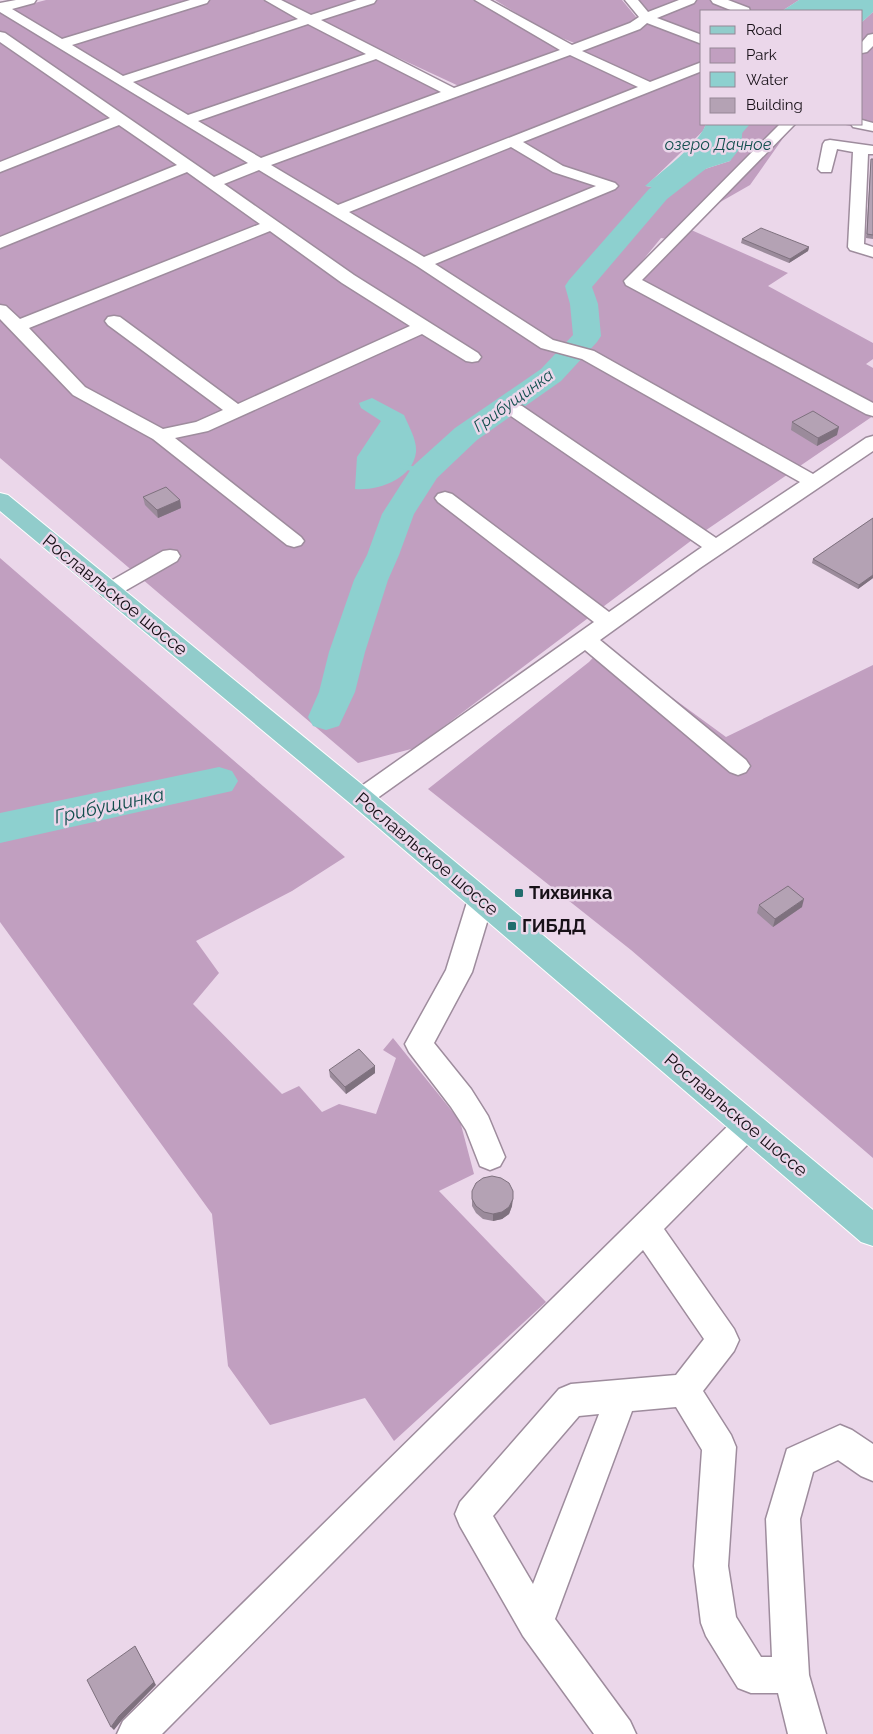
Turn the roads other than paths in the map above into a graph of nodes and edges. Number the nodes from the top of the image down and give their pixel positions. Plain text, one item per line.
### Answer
1 (30, 0) edge
2 (203, 0) edge
3 (271, 0) edge
4 (370, 0) edge
5 (481, 0) edge
6 (631, 0) edge
7 (690, 0) edge
8 (717, 0) edge
9 (1, 7) edge
10 (742, 10) edge
11 (646, 18) junction
12 (308, 19) junction
13 (0, 36) edge
14 (700, 39) edge
15 (60, 44) junction
16 (572, 51) junction
17 (378, 54) junction
18 (700, 67) edge
19 (121, 81) junction
20 (650, 87) junction
21 (455, 94) junction
22 (121, 119) junction
23 (186, 120) junction
24 (787, 125) edge
25 (512, 142) junction
26 (867, 149) edge
27 (259, 164) junction
28 (189, 166) junction
29 (0, 167) edge
30 (826, 169) dead end
31 (212, 183) junction
32 (337, 211) junction
33 (271, 225) junction
34 (0, 244) edge
35 (873, 252) edge
36 (423, 263) junction
37 (0, 310) edge
38 (114, 321) dead end
39 (18, 326) junction
40 (423, 327) junction
41 (472, 357) dead end
42 (515, 410) dead end
43 (873, 410) edge
44 (236, 411) junction
45 (160, 435) junction
46 (873, 442) edge
47 (813, 482) junction
48 (445, 498) dead end
49 (0, 500) edge
50 (294, 541) dead end
51 (716, 547) junction
52 (170, 556) dead end
53 (109, 590) junction
54 (609, 623) junction
55 (585, 640) junction
56 (738, 766) dead end
57 (361, 798) junction
58 (481, 900) junction
59 (748, 1125) junction
60 (490, 1156) dead end
61 (646, 1228) junction
62 (873, 1230) edge
63 (684, 1390) junction
64 (622, 1395) junction
65 (873, 1464) edge
66 (536, 1623) junction
67 (791, 1674) junction
68 (136, 1734) edge
69 (617, 1734) edge
70 (808, 1734) edge

1 - 9 lane
2 - 15 lane
3 - 12 lane
4 - 12 lane
5 - 16 lane
6 - 11 lane
7 - 11 lane
8 - 10 lane
9 - 15 lane
11 - 14 lane
11 - 16 lane
12 - 17 lane
12 - 19 lane
13 - 22 lane
15 - 19 lane
16 - 20 lane
16 - 21 lane
17 - 21 lane
17 - 23 lane
18 - 20 lane
19 - 23 lane
20 - 25 lane
21 - 27 lane
22 - 28 lane
22 - 29 lane
23 - 27 lane
24 - 43 lane
25 - 32 lane
25 - 36 lane
26 - 30 lane
26 - 35 lane
27 - 31 lane
27 - 32 lane
28 - 31 lane
28 - 34 lane
31 - 33 lane
32 - 36 lane
33 - 39 lane
33 - 40 lane
36 - 47 lane
37 - 39 lane
38 - 44 lane
39 - 45 lane
40 - 41 lane
40 - 44 lane
42 - 51 lane
44 - 45 lane
45 - 50 lane
46 - 47 lane
47 - 51 lane
48 - 54 lane
49 - 53 main road, Рославльское шоссе
51 - 54 lane
52 - 53 lane
53 - 57 main road, Рославльское шоссе
54 - 55 lane
55 - 56 lane
55 - 57 lane
57 - 58 main road, Рославльское шоссе
58 - 59 main road, Рославльское шоссе
58 - 60 lane
59 - 61 lane
59 - 62 main road, Рославльское шоссе
61 - 63 lane
61 - 68 lane
63 - 64 lane
63 - 67 lane
64 - 66 lane
64 - 66 lane
65 - 67 lane
66 - 69 lane
67 - 70 lane

